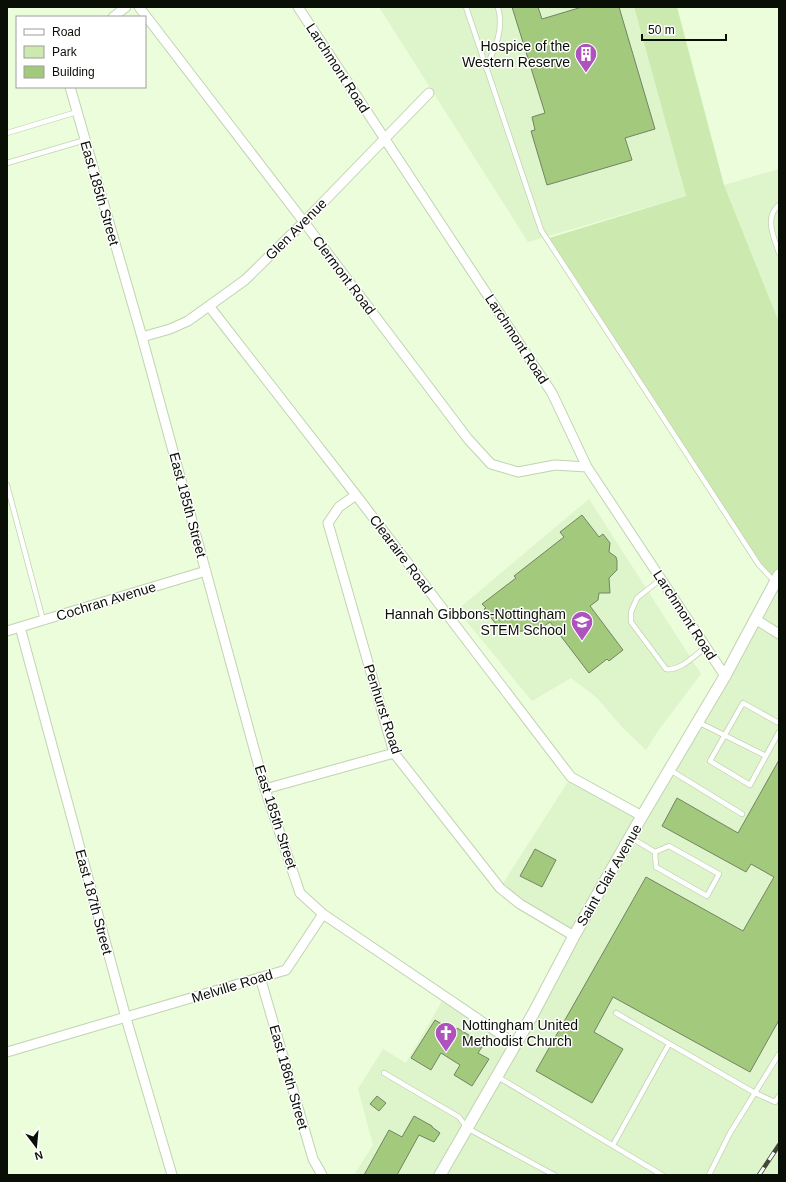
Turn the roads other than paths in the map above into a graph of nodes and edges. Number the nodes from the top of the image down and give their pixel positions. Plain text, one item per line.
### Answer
1 (126, 7) edge
2 (139, 7) edge
3 (298, 7) edge
4 (466, 7) edge
5 (498, 7) edge
6 (114, 16) edge
7 (146, 16) edge
8 (146, 16) edge
9 (486, 67) junction
10 (70, 88) edge
11 (429, 93) dead end
12 (77, 112) junction
13 (7, 133) edge
14 (385, 139) junction
15 (85, 140) junction
16 (7, 163) edge
17 (779, 205) edge
18 (304, 222) junction
19 (779, 253) edge
20 (209, 306) junction
21 (142, 337) junction
22 (587, 467) junction
23 (7, 485) edge
24 (356, 495) junction
25 (206, 571) junction
26 (777, 578) edge
27 (661, 579) junction
28 (755, 619) junction
29 (43, 620) junction
30 (20, 627) junction
31 (7, 631) edge
32 (779, 634) edge
33 (706, 647) junction
34 (725, 676) junction
35 (698, 722) junction
36 (779, 724) edge
37 (779, 732) edge
38 (724, 735) junction
39 (394, 753) junction
40 (766, 756) junction
41 (670, 770) junction
42 (265, 789) junction
43 (742, 814) dead end
44 (642, 816) junction
45 (630, 838) junction
46 (655, 852) junction
47 (323, 914) junction
48 (574, 936) junction
49 (260, 977) junction
50 (616, 1013) dead end
51 (126, 1018) junction
52 (515, 1044) junction
53 (669, 1044) junction
54 (7, 1052) edge
55 (779, 1054) edge
56 (384, 1073) dead end
57 (497, 1076) junction
58 (755, 1093) junction
59 (779, 1096) edge
60 (467, 1128) junction
61 (612, 1144) junction
62 (172, 1175) edge
63 (322, 1175) edge
64 (440, 1175) edge
65 (554, 1175) edge
66 (662, 1175) edge
67 (709, 1175) edge

1 - 6 street
2 - 8 street, Clermont Road
3 - 14 street, Larchmont Road
4 - 9 lane
5 - 9 lane
7 - 18 street, Clermont Road
9 - 26 lane
10 - 12 street, East 185th Street
11 - 14 street, Glen Avenue
12 - 13 lane
12 - 15 street, East 185th Street
14 - 18 street, Glen Avenue
14 - 22 street, Larchmont Road
15 - 16 lane
15 - 21 street, East 185th Street
17 - 19 lane
18 - 20 street, Glen Avenue
18 - 22 street, Clermont Road
20 - 21 street, Glen Avenue
20 - 24 street, Clearaire Road
21 - 25 street, East 185th Street
22 - 27 street, Larchmont Road
23 - 29 lane
24 - 39 street, Penhurst Road
24 - 44 street, Clearaire Road
25 - 29 street, Cochran Avenue
25 - 42 street, East 185th Street
26 - 28 street, Saint Clair Avenue
27 - 33 street, Larchmont Road
27 - 33 lane
28 - 32 street
28 - 34 street, Saint Clair Avenue
29 - 30 street, Cochran Avenue
30 - 31 street, Cochran Avenue
30 - 51 street, East 187th Street
33 - 34 street, Larchmont Road
34 - 35 street, Saint Clair Avenue
35 - 38 lane
35 - 41 street, Saint Clair Avenue
36 - 38 lane
37 - 40 lane
38 - 40 lane
38 - 40 lane
39 - 42 street
39 - 48 street, Penhurst Road
41 - 43 lane
41 - 44 street, Saint Clair Avenue
42 - 47 street, East 185th Street
44 - 45 street, Saint Clair Avenue
45 - 46 lane
45 - 48 street, Saint Clair Avenue
46 - 46 lane
47 - 49 street, Melville Road
47 - 52 street
48 - 52 street, Saint Clair Avenue
49 - 51 street, Melville Road
49 - 63 street, East 186th Street
50 - 53 lane
51 - 54 street, Melville Road
51 - 62 street, East 187th Street
52 - 57 street, Saint Clair Avenue
53 - 58 lane
53 - 61 lane
55 - 58 lane
56 - 60 lane
57 - 60 street, Saint Clair Avenue
57 - 61 lane
58 - 59 lane
58 - 67 lane
60 - 64 street, Saint Clair Avenue
60 - 65 lane
61 - 66 lane

